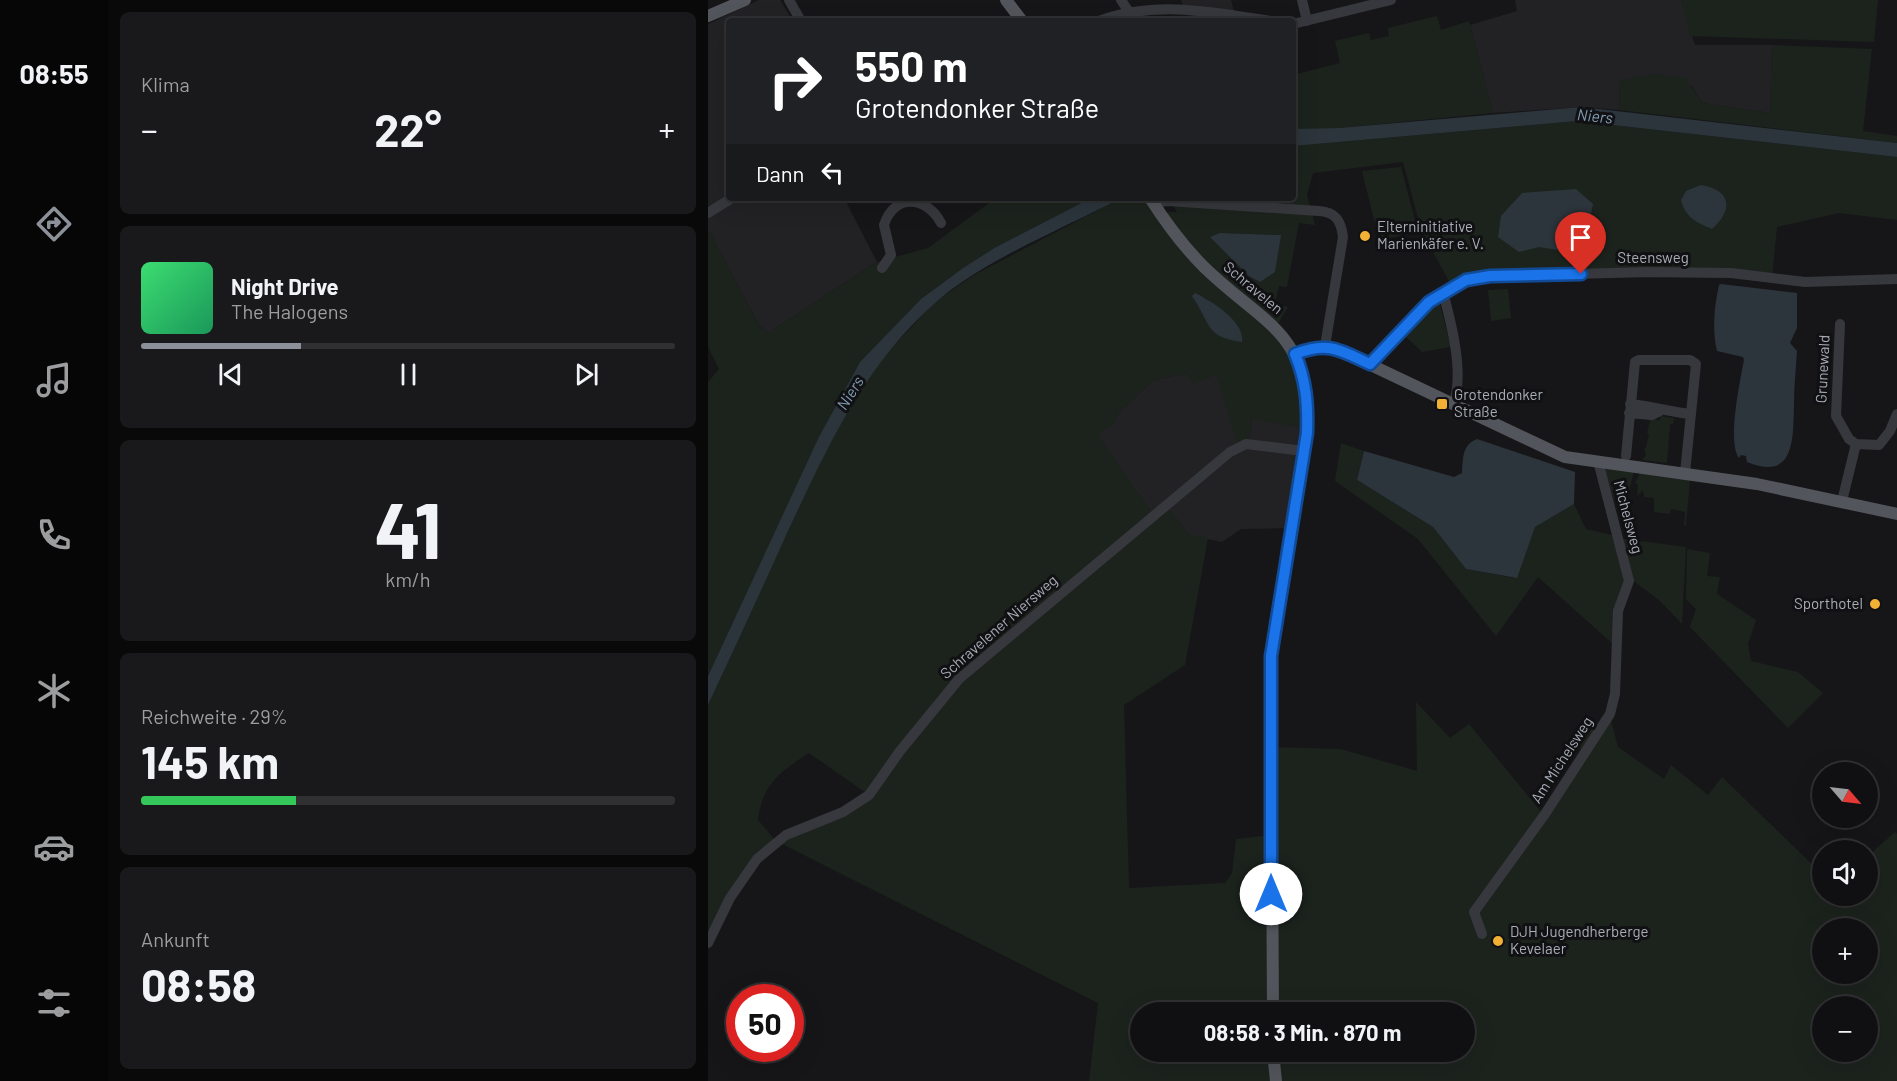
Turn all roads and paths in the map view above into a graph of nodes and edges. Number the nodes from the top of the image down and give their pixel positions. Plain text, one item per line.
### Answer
1 (745, 0) edge
2 (789, 0) edge
3 (1006, 0) edge
4 (1121, 0) edge
5 (1302, 0) edge
6 (1391, 0) edge
7 (1129, 12) junction
8 (708, 16) edge
9 (799, 18) edge
10 (1021, 18) edge
11 (1109, 18) edge
12 (1249, 18) edge
13 (1307, 21) junction
14 (1296, 23) edge
15 (727, 201) edge
16 (904, 201) edge
17 (913, 201) edge
18 (1153, 201) edge
19 (1168, 201) edge
20 (708, 213) edge
21 (941, 222) dead end
22 (882, 268) dead end
23 (1897, 279) edge
24 (1443, 292) junction
25 (1840, 324) dead end
26 (1325, 346) junction
27 (1295, 354) junction
28 (1370, 364) junction
29 (1453, 404) junction
30 (1630, 408) junction
31 (1691, 414) junction
32 (1897, 414) edge
33 (1856, 444) junction
34 (1305, 451) junction
35 (1626, 456) dead end
36 (1598, 461) junction
37 (1685, 473) junction
38 (1842, 501) junction
39 (1897, 514) edge
40 (1629, 581) joint
41 (1482, 934) dead end
42 (708, 942) edge
43 (1273, 1002) edge
44 (1274, 1062) edge
45 (1276, 1081) edge

1 - 8 main road
2 - 9 street
3 - 10 main road
4 - 7 street
5 - 13 street
6 - 13 street
7 - 11 street
7 - 12 street
13 - 14 street
15 - 20 street
16 - 22 street
17 - 21 street
18 - 27 main road, Schravelen
19 - 26 street, Schravelen
23 - 24 street, Steensweg
24 - 28 street, Steensweg
24 - 29 street
25 - 33 street, Grunewald
26 - 27 main road
26 - 28 main road
27 - 34 main road, Schravelen
28 - 29 main road
29 - 36 main road
30 - 31 street
30 - 31 street
30 - 35 street
31 - 37 street
32 - 33 street
33 - 38 street
34 - 42 street, Schravelener Niersweg
34 - 43 main road, Schravelen
36 - 37 main road
36 - 40 street, Michelsweg
37 - 38 main road
38 - 39 main road
40 - 41 street, Am Michelsweg
44 - 45 main road

